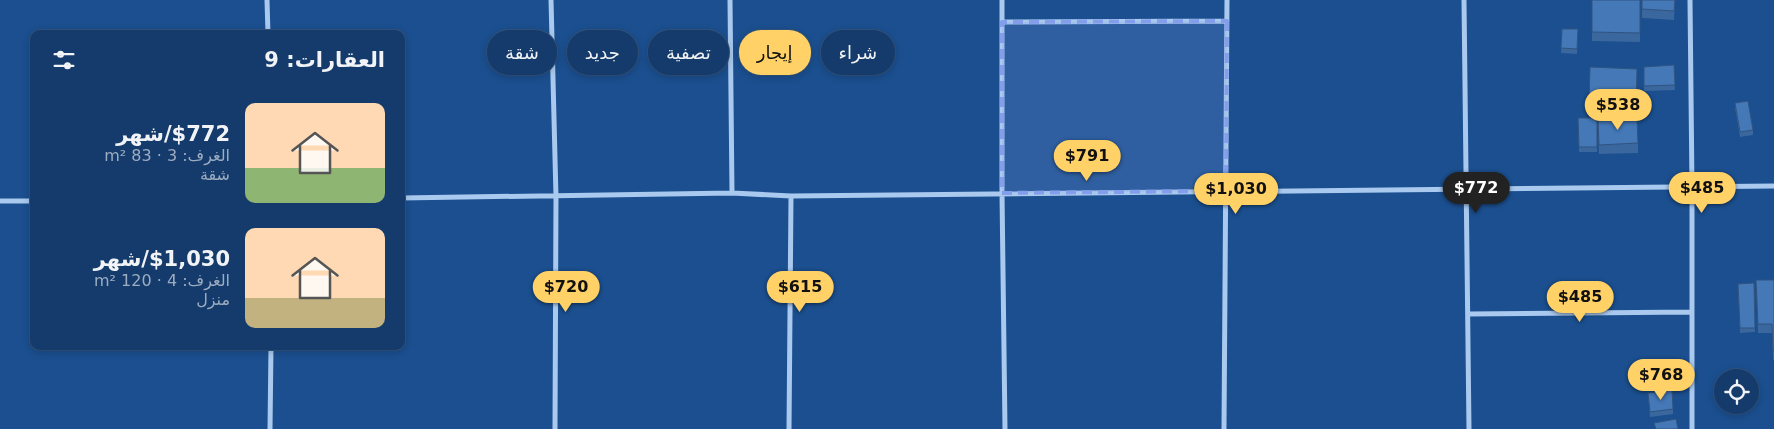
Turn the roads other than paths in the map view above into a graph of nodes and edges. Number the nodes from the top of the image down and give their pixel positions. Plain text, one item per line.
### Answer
1 (268, 0) edge
2 (552, 0) edge
3 (730, 0) edge
4 (1002, 0) edge
5 (1227, 0) edge
6 (1464, 0) edge
7 (1690, 0) edge
8 (1227, 21) junction
9 (1002, 22) junction
10 (268, 30) edge
11 (1774, 186) edge
12 (1692, 187) junction
13 (1466, 189) junction
14 (1226, 191) junction
15 (732, 193) junction
16 (1002, 193) junction
17 (556, 196) junction
18 (791, 196) junction
19 (405, 198) edge
20 (30, 201) edge
21 (0, 202) edge
22 (1692, 312) junction
23 (1468, 314) junction
24 (271, 350) edge
25 (270, 429) edge
26 (556, 429) edge
27 (789, 429) edge
28 (1005, 429) edge
29 (1224, 429) edge
30 (1469, 429) edge
31 (1692, 429) edge

1 - 10 street
2 - 17 street
3 - 15 street
4 - 9 street
5 - 8 street
6 - 13 street
7 - 12 street
8 - 9 street
8 - 14 street
9 - 16 street
11 - 12 street
12 - 13 street
12 - 22 street
13 - 14 street
13 - 23 street
14 - 16 street
14 - 29 street
15 - 17 street
15 - 18 street
16 - 18 street
16 - 28 street
17 - 19 street
17 - 26 street
18 - 27 street
20 - 21 street
22 - 23 street
22 - 31 street
23 - 30 street
24 - 25 street

